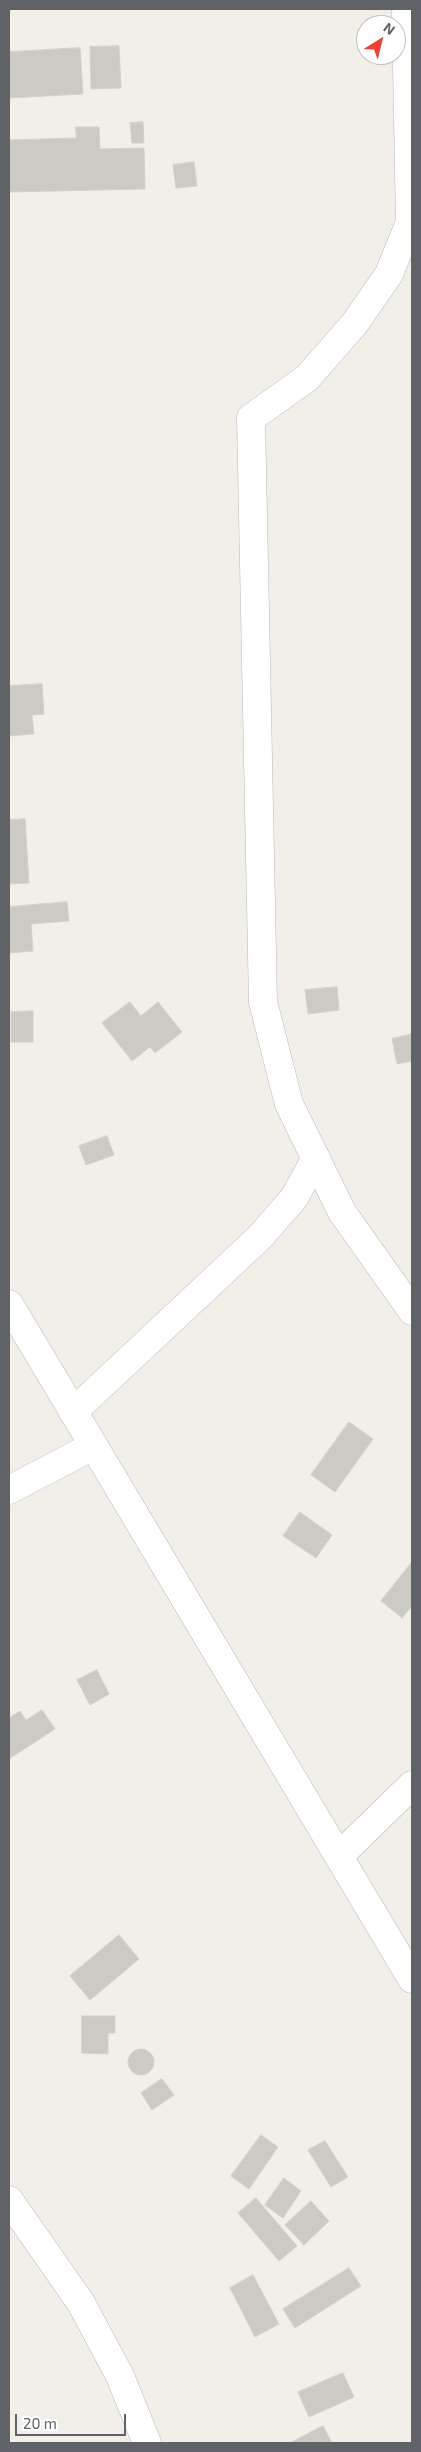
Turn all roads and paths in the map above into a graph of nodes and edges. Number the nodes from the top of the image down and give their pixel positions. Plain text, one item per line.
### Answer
1 (406, 9) edge
2 (316, 1158) junction
3 (9, 1304) edge
4 (412, 1311) edge
5 (73, 1412) junction
6 (93, 1446) junction
7 (9, 1490) edge
8 (412, 1785) edge
9 (339, 1856) junction
10 (412, 1979) edge
11 (9, 2200) edge
12 (147, 2443) edge

1 - 2 street
2 - 4 street
2 - 5 street
3 - 5 street
5 - 6 street
6 - 7 street
6 - 9 street
8 - 9 street
9 - 10 street
11 - 12 street

